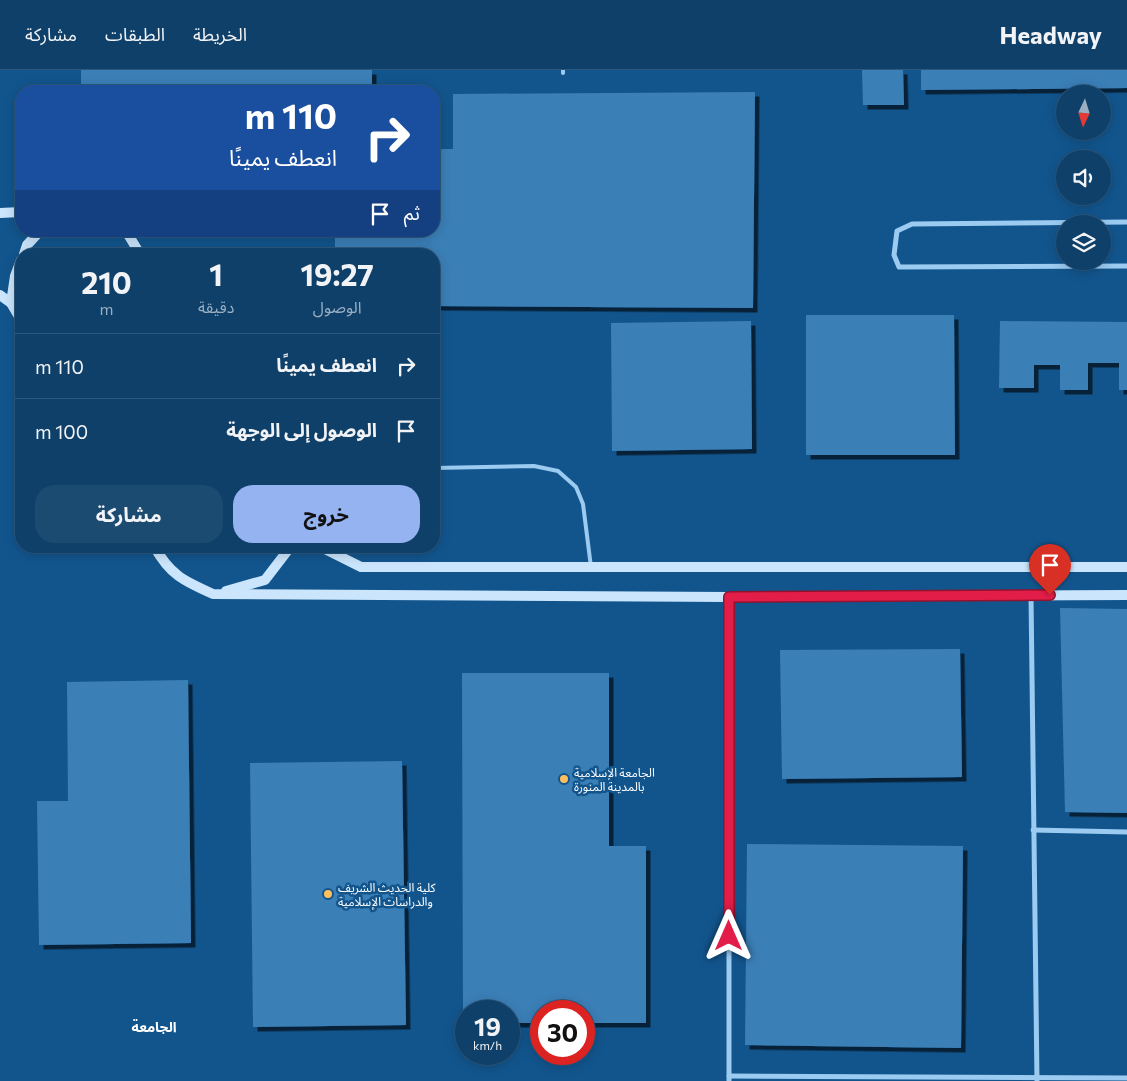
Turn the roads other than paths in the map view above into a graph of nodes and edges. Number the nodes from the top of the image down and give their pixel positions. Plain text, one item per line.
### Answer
1 (0, 212) edge
2 (15, 212) edge
3 (1127, 222) edge
4 (34, 237) edge
5 (130, 237) edge
6 (26, 248) edge
7 (136, 248) edge
8 (1127, 266) edge
9 (15, 276) edge
10 (0, 295) edge
11 (11, 303) junction
12 (15, 310) edge
13 (440, 468) edge
14 (158, 553) edge
15 (286, 553) edge
16 (333, 553) edge
17 (591, 567) junction
18 (1127, 567) edge
19 (213, 594) junction
20 (1031, 595) junction
21 (1127, 595) edge
22 (729, 597) junction
23 (1033, 830) junction
24 (1127, 832) edge
25 (1127, 1078) edge
26 (729, 1079) edge
27 (1037, 1079) edge

1 - 2 main road
3 - 8 street
4 - 6 main road
5 - 7 main road
9 - 11 main road
10 - 11 main road
11 - 12 main road
13 - 17 lane
14 - 19 main road
15 - 19 main road
16 - 17 main road
17 - 18 main road
19 - 22 main road
20 - 21 main road
20 - 22 main road
20 - 23 street
22 - 26 street
23 - 24 street
23 - 27 street
25 - 27 street
26 - 27 street

